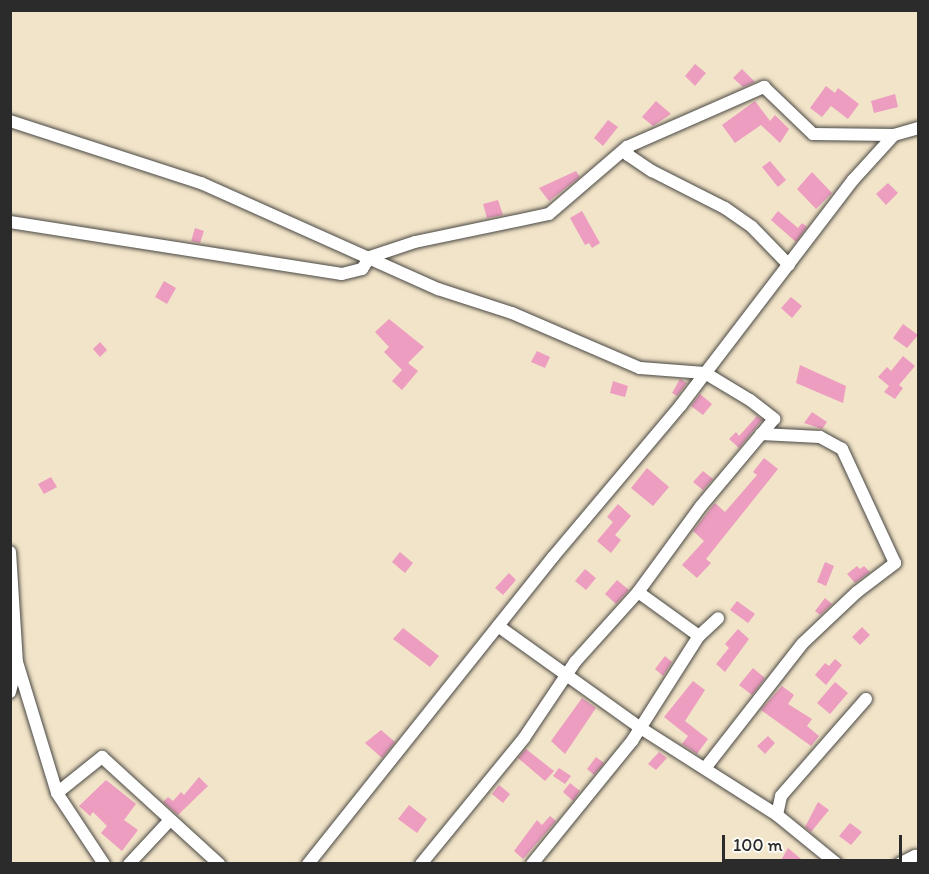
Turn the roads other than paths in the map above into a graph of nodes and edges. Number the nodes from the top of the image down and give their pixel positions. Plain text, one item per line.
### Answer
1 (10, 121) edge
2 (918, 128) edge
3 (894, 135) junction
4 (627, 147) junction
5 (10, 222) edge
6 (370, 257) junction
7 (789, 265) junction
8 (705, 373) junction
9 (761, 434) junction
10 (10, 552) edge
11 (638, 592) junction
12 (718, 618) dead end
13 (498, 626) junction
14 (699, 636) junction
15 (17, 662) junction
16 (568, 678) junction
17 (10, 692) edge
18 (866, 699) dead end
19 (639, 727) junction
20 (706, 768) junction
21 (57, 793) junction
22 (777, 815) junction
23 (170, 820) junction
24 (915, 857) edge
25 (310, 863) edge
26 (104, 864) edge
27 (129, 864) edge
28 (219, 864) edge
29 (421, 864) edge
30 (532, 864) edge
31 (837, 864) edge
32 (899, 864) edge

1 - 6 street
2 - 3 street
3 - 4 street
3 - 7 street
4 - 6 street
4 - 7 street
5 - 6 street
6 - 8 street
7 - 8 street
8 - 9 street
8 - 13 street
9 - 11 street
9 - 20 street
10 - 15 street
11 - 14 street
11 - 16 street
12 - 14 street
13 - 16 street
13 - 25 street
14 - 19 street
15 - 17 street
15 - 21 street
16 - 19 street
16 - 29 street
18 - 22 street
19 - 20 street
19 - 30 street
20 - 22 street
21 - 23 street
21 - 26 street
22 - 31 street
23 - 27 street
23 - 28 street
24 - 32 street

